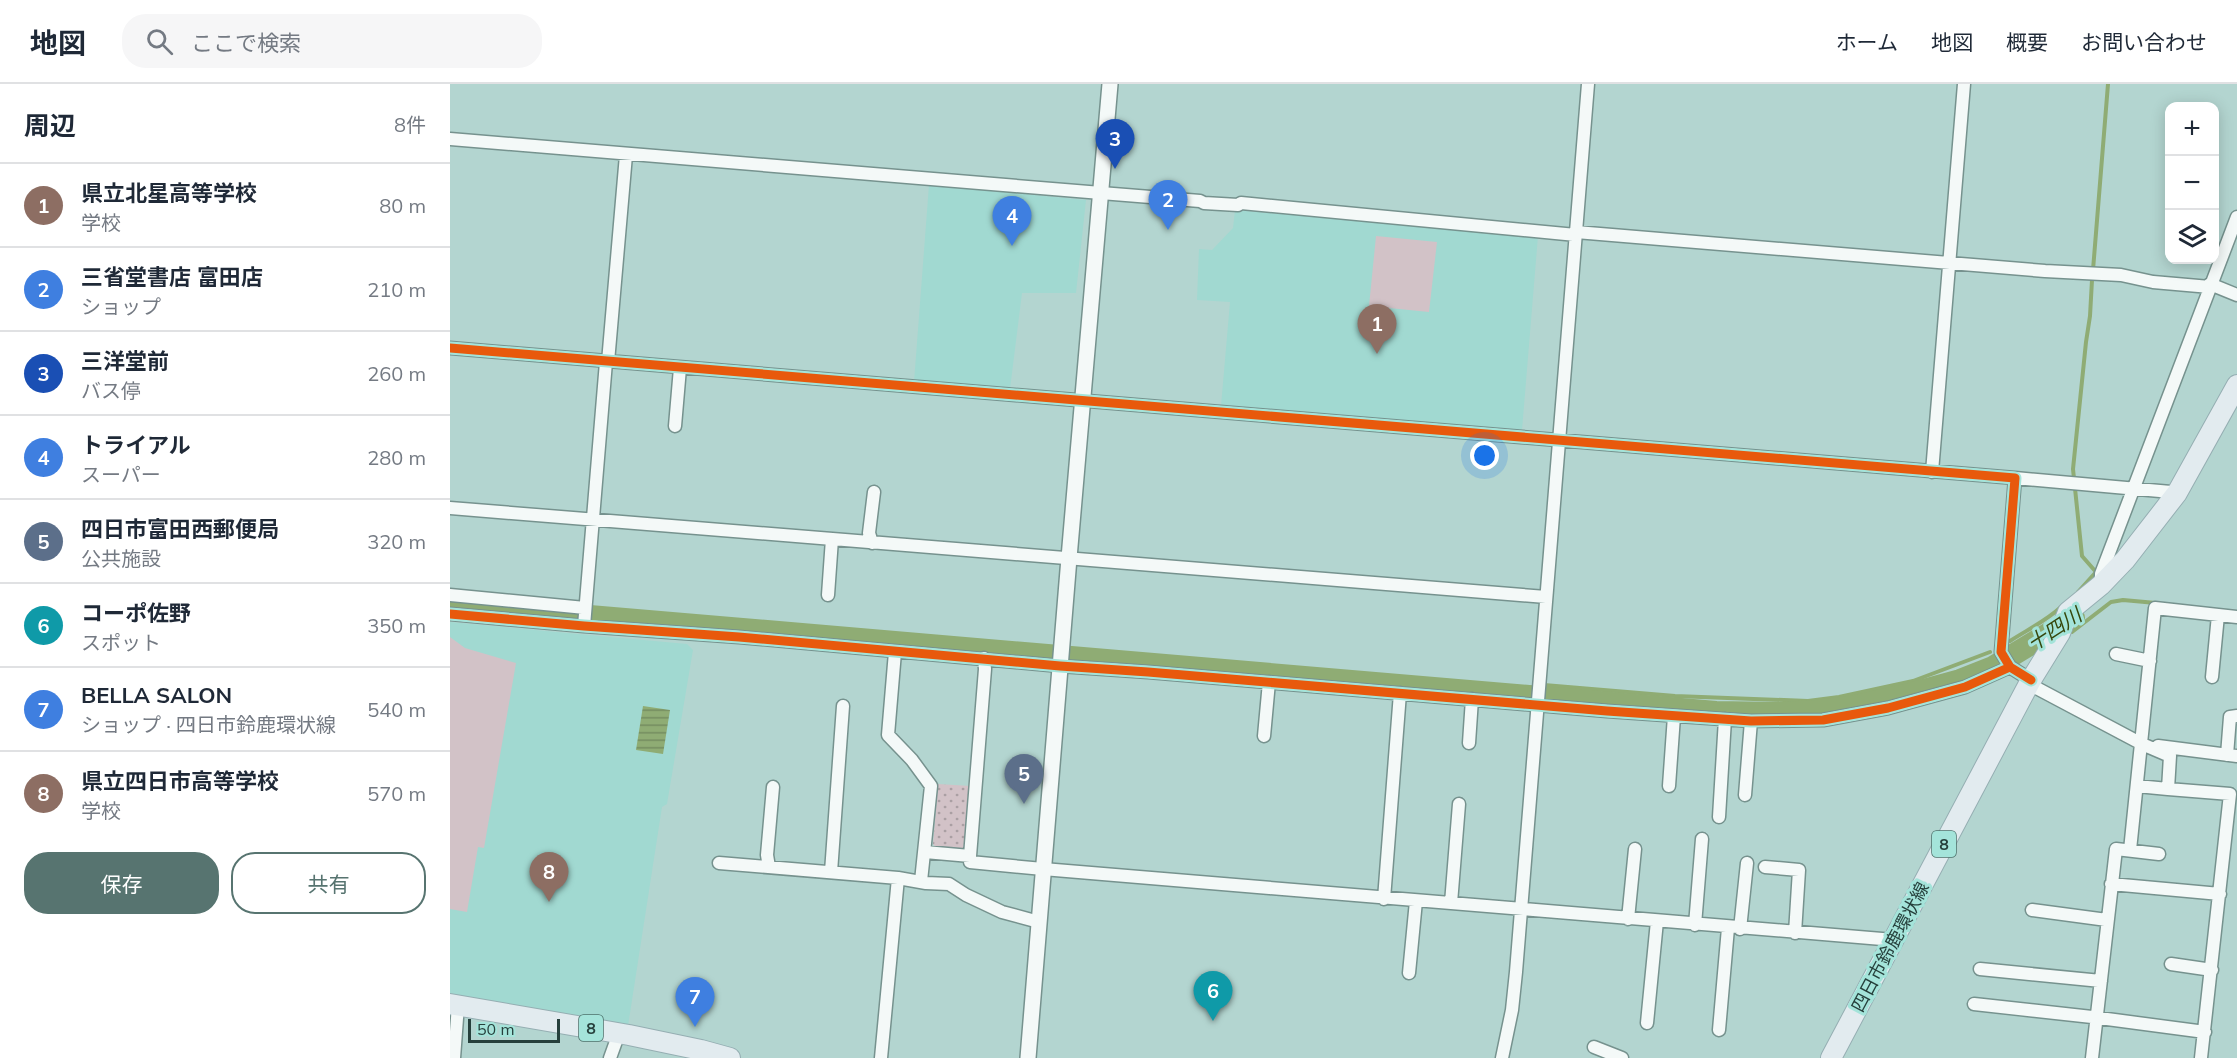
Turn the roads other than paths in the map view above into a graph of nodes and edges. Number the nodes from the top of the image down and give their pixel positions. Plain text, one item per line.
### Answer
1 (1110, 84) edge
2 (1588, 84) edge
3 (1964, 84) edge
4 (450, 139) edge
5 (626, 155) junction
6 (1101, 193) junction
7 (2237, 217) edge
8 (1576, 234) junction
9 (1949, 263) junction
10 (2210, 286) junction
11 (2237, 295) edge
12 (450, 348) edge
13 (607, 362) junction
14 (680, 368) junction
15 (2237, 385) edge
16 (1083, 401) junction
17 (675, 426) dead end
18 (1559, 442) junction
19 (1932, 472) junction
20 (2014, 478) junction
21 (2133, 488) junction
22 (873, 492) dead end
23 (2175, 495) junction
24 (450, 508) edge
25 (594, 520) junction
26 (832, 539) junction
27 (872, 543) junction
28 (1069, 558) junction
29 (2101, 585) junction
30 (450, 595) edge
31 (828, 595) dead end
32 (1546, 597) junction
33 (585, 609) junction
34 (450, 614) edge
35 (2218, 615) junction
36 (2237, 617) edge
37 (584, 625) junction
38 (895, 652) junction
39 (2116, 654) dead end
40 (984, 658) junction
41 (2150, 661) junction
42 (1060, 664) junction
43 (2010, 667) junction
44 (2212, 677) dead end
45 (1269, 682) junction
46 (2030, 682) junction
47 (1400, 693) junction
48 (1472, 699) junction
49 (1537, 705) junction
50 (843, 706) dead end
51 (1674, 716) junction
52 (2237, 716) edge
53 (1725, 719) junction
54 (1751, 721) junction
55 (1264, 736) dead end
56 (1468, 743) dead end
57 (2142, 744) junction
58 (2232, 755) edge
59 (1669, 786) dead end
60 (2137, 786) junction
61 (772, 787) dead end
62 (2168, 789) junction
63 (1745, 795) dead end
64 (2233, 797) edge
65 (1459, 804) dead end
66 (1719, 817) dead end
67 (1702, 838) dead end
68 (1635, 849) dead end
69 (2130, 850) junction
70 (925, 852) junction
71 (2159, 854) dead end
72 (970, 856) junction
73 (719, 862) dead end
74 (1747, 863) dead end
75 (2224, 865) junction
76 (2237, 866) edge
77 (769, 867) junction
78 (1765, 867) dead end
79 (1043, 869) junction
80 (831, 872) junction
81 (898, 878) junction
82 (921, 881) junction
83 (2111, 884) junction
84 (2220, 894) junction
85 (1384, 899) junction
86 (1416, 901) junction
87 (1451, 903) junction
88 (1521, 909) junction
89 (2032, 910) dead end
90 (1628, 919) junction
91 (2107, 920) junction
92 (1657, 921) junction
93 (1039, 922) junction
94 (1695, 925) junction
95 (1734, 928) junction
96 (1795, 933) junction
97 (1894, 940) junction
98 (2171, 964) dead end
99 (1980, 969) dead end
100 (2212, 970) junction
101 (1410, 973) dead end
102 (2101, 981) junction
103 (454, 1004) edge
104 (1974, 1004) dead end
105 (2096, 1018) junction
106 (1647, 1023) dead end
107 (1719, 1030) dead end
108 (2205, 1032) junction
109 (620, 1033) junction
110 (1594, 1047) dead end
111 (454, 1058) edge
112 (610, 1058) edge
113 (729, 1058) edge
114 (881, 1058) edge
115 (1028, 1058) edge
116 (1502, 1058) edge
117 (1622, 1058) edge
118 (1831, 1058) edge
119 (2092, 1058) edge
120 (2201, 1058) edge

1 - 6 street
2 - 8 street
3 - 9 street
4 - 5 street
5 - 6 street
5 - 13 street
6 - 8 street
6 - 16 street
7 - 10 street
8 - 9 street
8 - 18 street
9 - 10 street
9 - 19 street
10 - 11 street
10 - 21 street
12 - 13 street
13 - 14 street
13 - 25 street
14 - 16 street
14 - 17 street
15 - 23 main road, 四日市鈴鹿環状線 / 8
16 - 18 street
16 - 28 street
18 - 19 street
18 - 32 street
19 - 20 street
20 - 21 street
20 - 43 street
21 - 23 street
21 - 29 street
22 - 27 street
23 - 29 main road, 四日市鈴鹿環状線 / 8
24 - 25 street
25 - 26 street
25 - 33 street
26 - 27 street
26 - 31 street
27 - 28 street
28 - 32 street
28 - 42 street
29 - 46 main road, 四日市鈴鹿環状線 / 8
30 - 33 street
32 - 49 street
33 - 37 street
34 - 37 street
35 - 36 street
35 - 41 street
35 - 44 street
37 - 38 street
38 - 40 street
38 - 70 street
39 - 41 street
40 - 42 street
40 - 72 street
41 - 57 street
42 - 45 street
42 - 79 street
43 - 46 street
43 - 54 street
45 - 47 street
45 - 55 street
46 - 57 street
46 - 97 main road, 四日市鈴鹿環状線 / 8
47 - 48 street
47 - 85 street
48 - 49 street
48 - 56 street
49 - 51 street
49 - 88 street
50 - 80 street
51 - 53 street
51 - 59 street
52 - 58 street
53 - 54 street
53 - 66 street
54 - 63 street
57 - 58 street
57 - 60 street
57 - 62 street
60 - 62 street
60 - 69 street
61 - 77 street
62 - 64 street
64 - 75 street
65 - 87 street
67 - 94 street
68 - 90 street
69 - 71 street
69 - 83 street
70 - 72 street
70 - 82 street
72 - 79 street
73 - 77 street
74 - 95 street
75 - 76 street
75 - 84 street
77 - 80 street
78 - 96 street
79 - 85 street
79 - 93 street
80 - 81 street
81 - 82 street
81 - 114 street
82 - 93 street
83 - 84 street
83 - 91 street
84 - 100 street
85 - 86 street
86 - 87 street
86 - 101 street
87 - 88 street
88 - 90 street
88 - 116 street
89 - 91 street
90 - 92 street
91 - 102 street
92 - 94 street
92 - 106 street
93 - 115 street
94 - 95 street
95 - 96 street
95 - 107 street
96 - 97 street
97 - 118 main road, 四日市鈴鹿環状線 / 8
98 - 100 street
99 - 102 street
100 - 108 street
102 - 105 street
103 - 109 main road, 8
103 - 111 street
104 - 105 street
105 - 108 street
105 - 119 street
108 - 120 street
109 - 112 street
109 - 113 main road, 8
110 - 117 street

